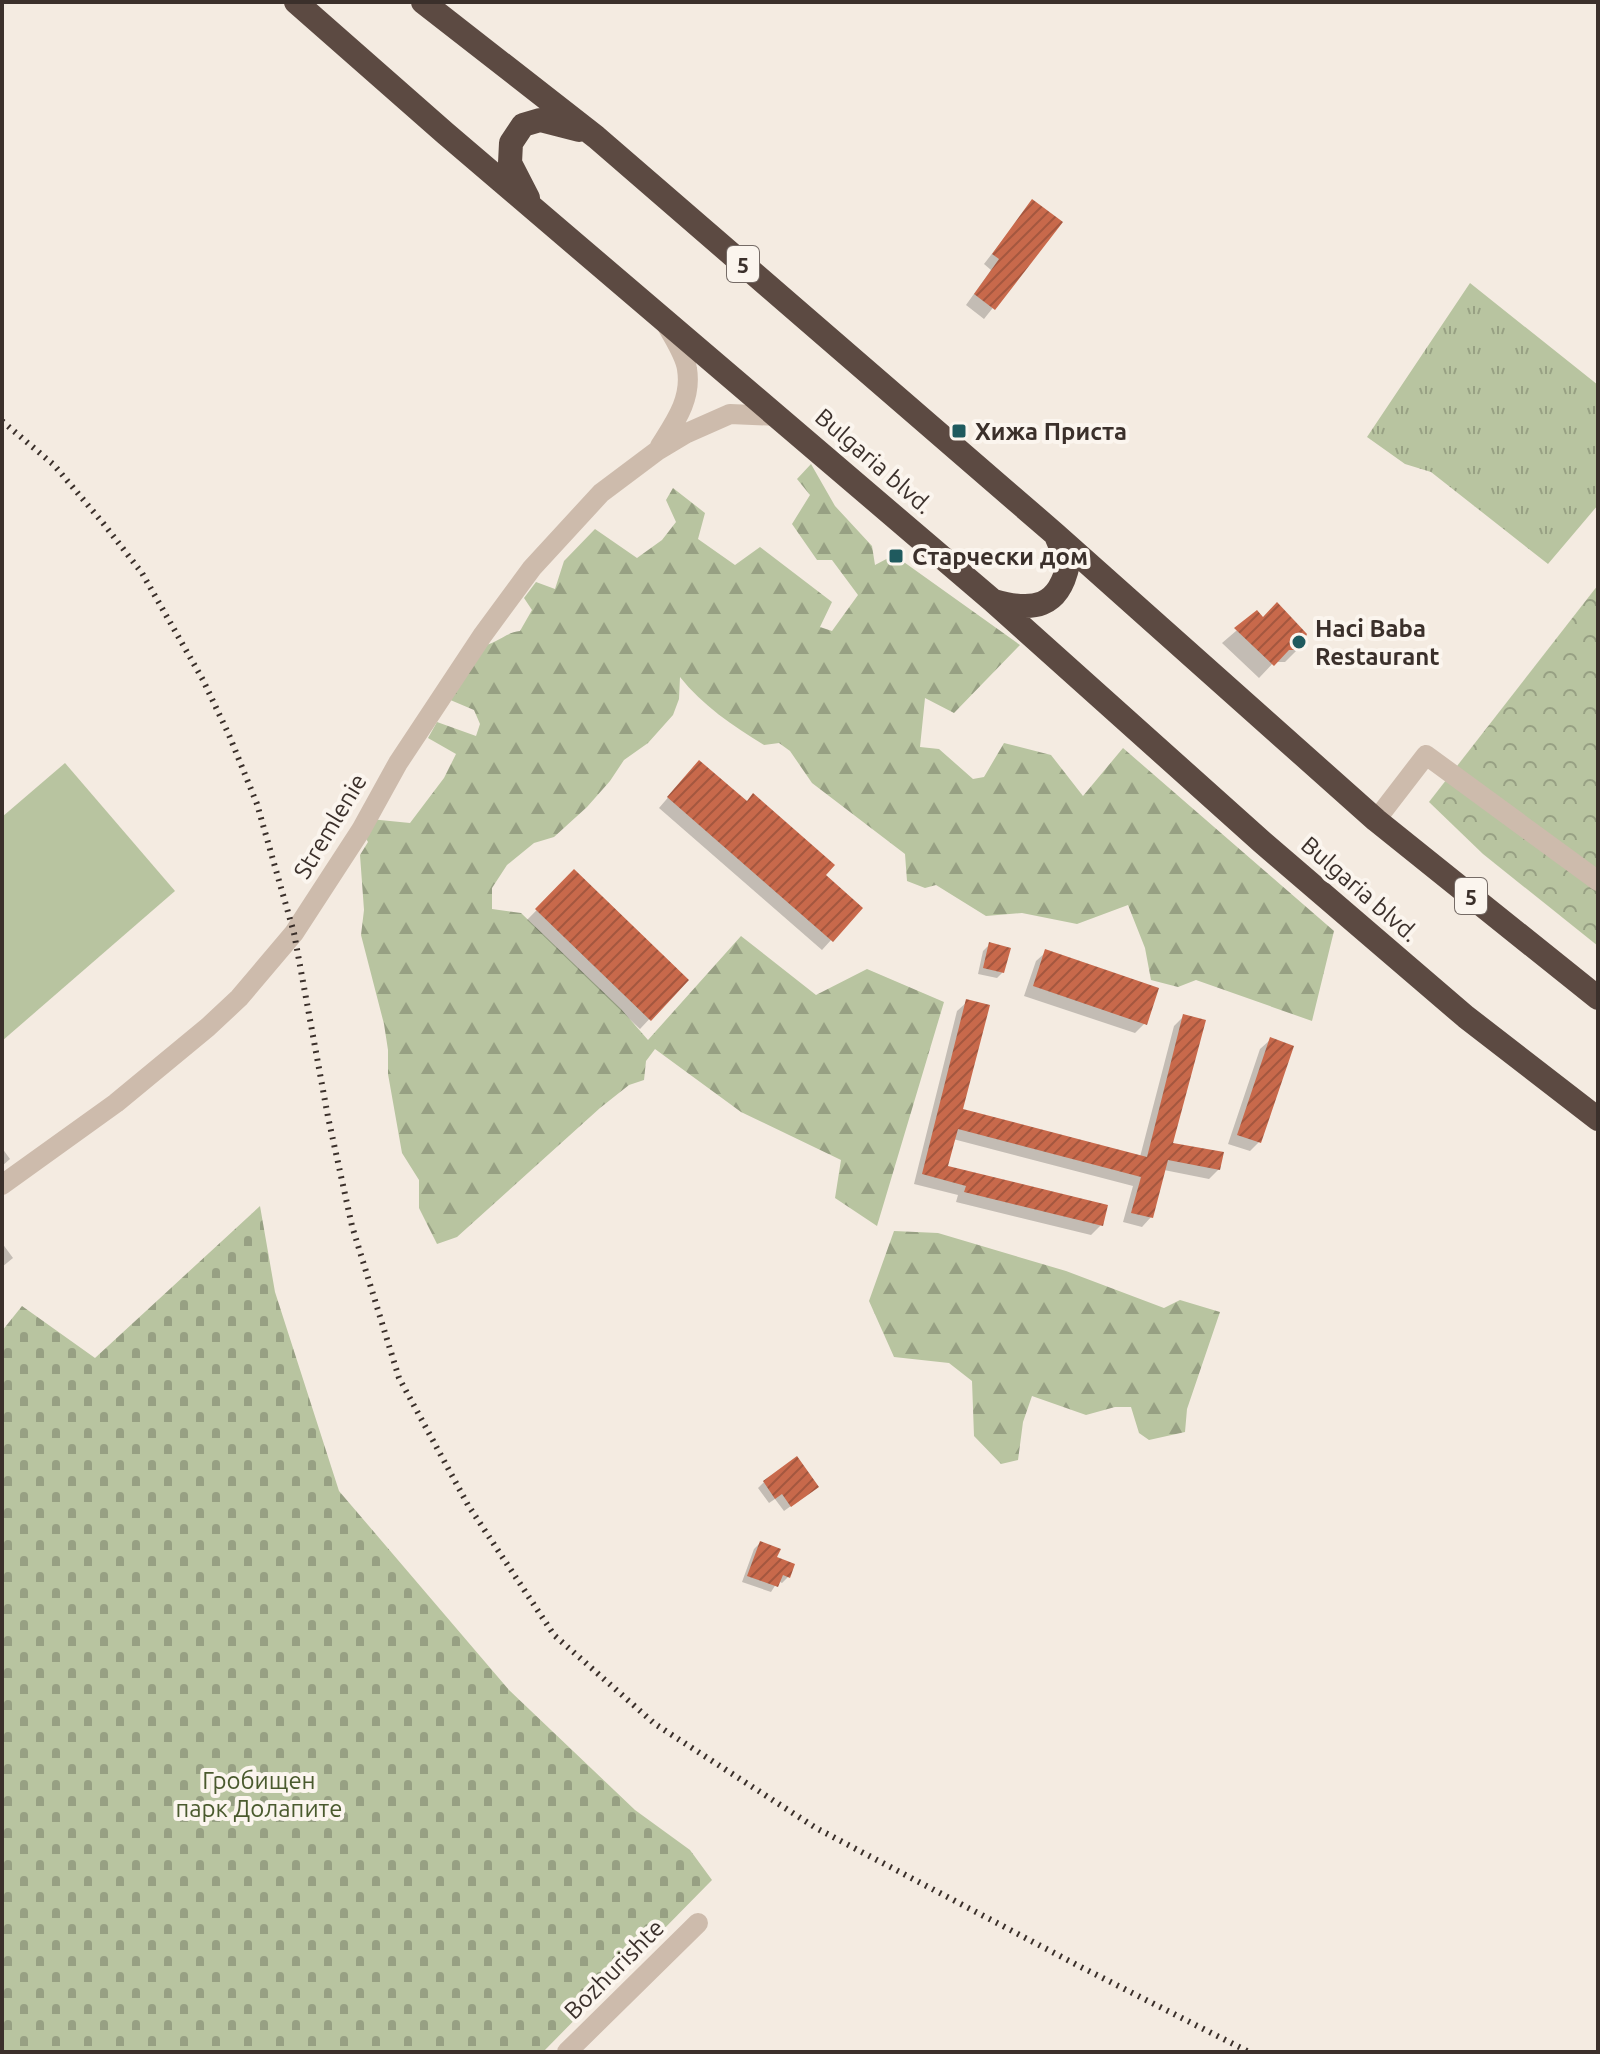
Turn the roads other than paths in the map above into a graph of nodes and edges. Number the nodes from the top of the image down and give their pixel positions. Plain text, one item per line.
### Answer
1 (296, 2) edge
2 (423, 2) edge
3 (596, 137) junction
4 (532, 207) junction
5 (663, 318) junction
6 (778, 416) junction
7 (657, 451) junction
8 (1055, 534) junction
9 (992, 600) junction
10 (1376, 820) junction
11 (1598, 881) edge
12 (1598, 998) edge
13 (1598, 1119) edge
14 (2, 1185) edge
15 (698, 1923) dead end
16 (567, 2052) edge

1 - 4 highway, Bulgaria blvd.
2 - 3 highway, 5
3 - 4 highway
3 - 8 highway, 5
4 - 5 highway, Bulgaria blvd.
5 - 6 highway, Bulgaria blvd.
5 - 7 street
6 - 7 street
6 - 9 highway, Bulgaria blvd.
7 - 14 street, Stremlenie
8 - 9 highway
8 - 10 highway, 5
9 - 13 highway, Bulgaria blvd.
10 - 11 street
10 - 12 highway, 5
15 - 16 street, Bozhurishte

